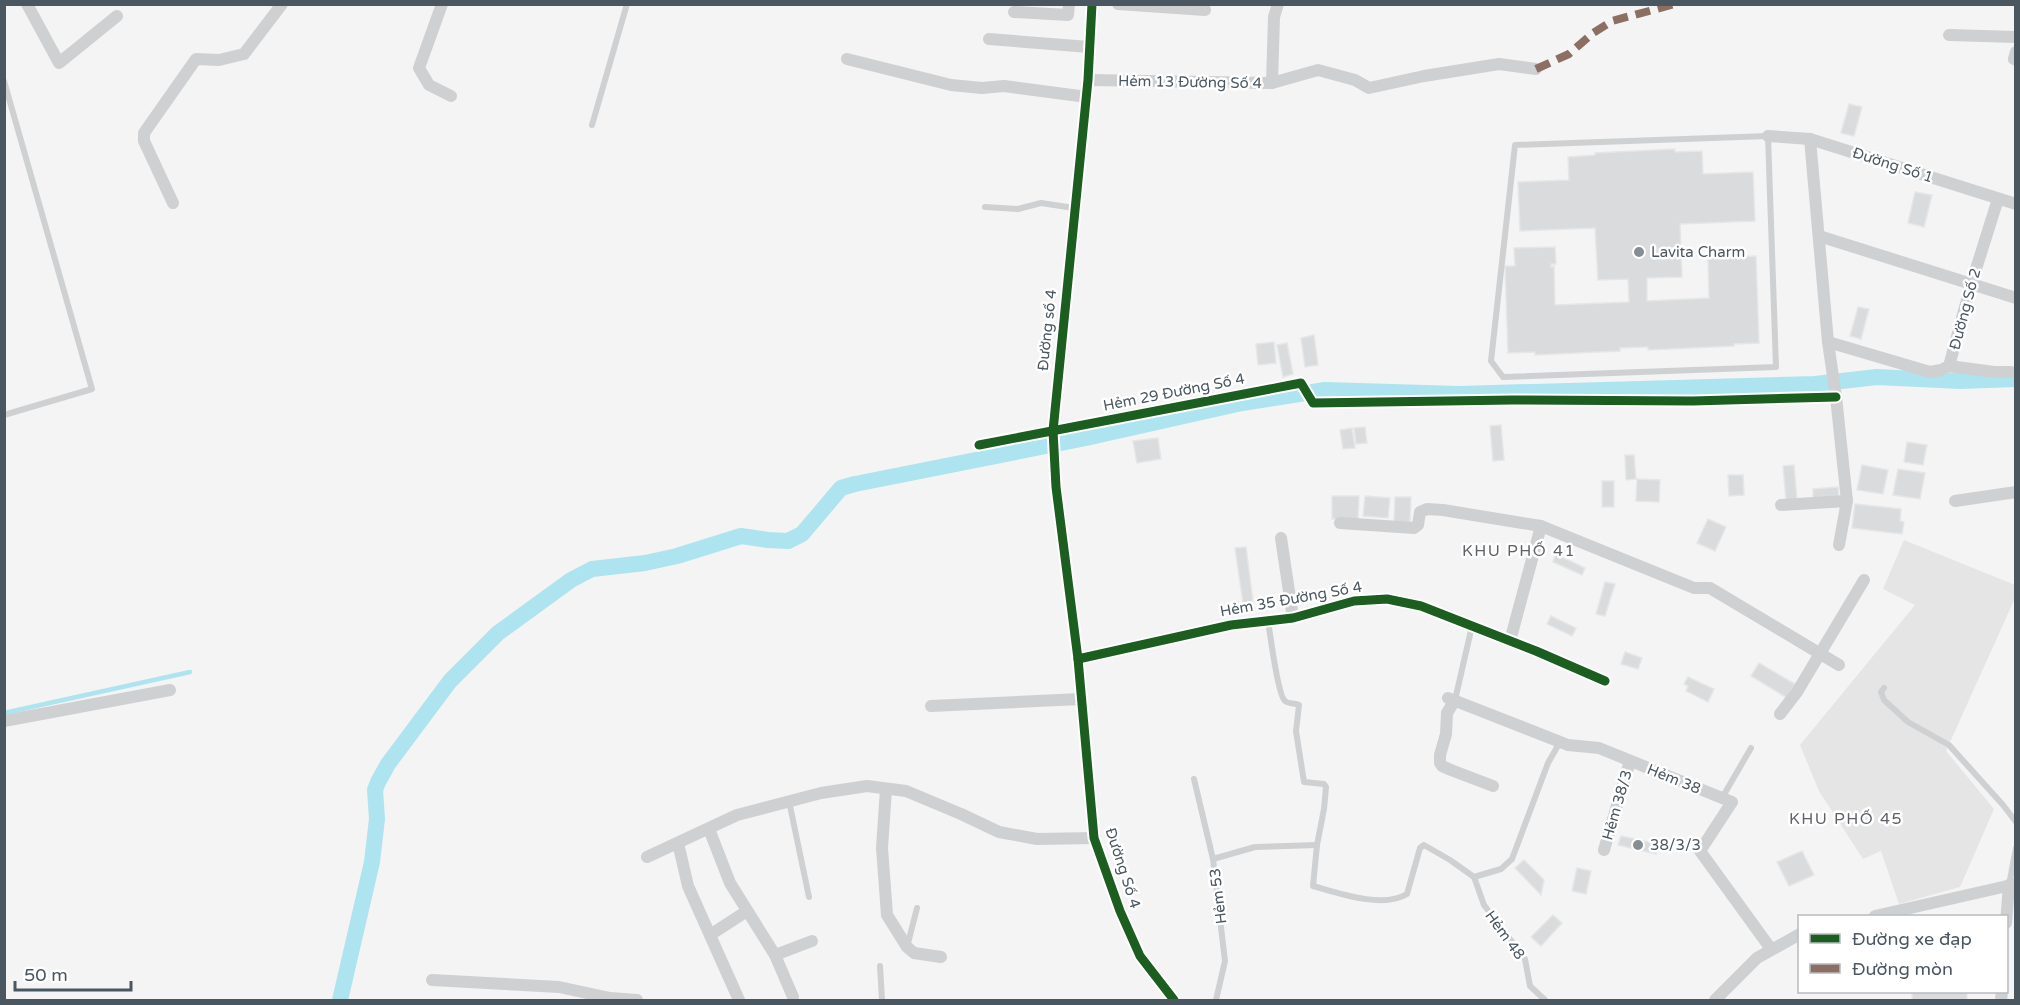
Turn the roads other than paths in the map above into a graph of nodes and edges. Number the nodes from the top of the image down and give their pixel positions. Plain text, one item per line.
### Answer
1 (27, 4) edge
2 (282, 4) edge
3 (442, 4) edge
4 (627, 4) edge
5 (1069, 4) edge
6 (1092, 4) edge
7 (1118, 4) edge
8 (1278, 4) edge
9 (1205, 10) dead end
10 (1014, 12) dead end
11 (117, 16) dead end
12 (1949, 35) dead end
13 (2016, 37) edge
14 (989, 39) dead end
15 (1089, 46) junction
16 (2016, 52) edge
17 (847, 59) dead end
18 (2016, 60) edge
19 (1536, 69) dead end
20 (1088, 80) junction
21 (4, 81) edge
22 (1272, 83) junction
23 (451, 96) dead end
24 (1087, 97) junction
25 (592, 125) dead end
26 (1768, 136) junction
27 (1810, 139) junction
28 (1998, 199) junction
29 (173, 202) dead end
30 (2016, 204) edge
31 (985, 207) dead end
32 (1074, 208) junction
33 (1819, 236) junction
34 (1971, 285) junction
35 (2016, 298) edge
36 (1828, 342) junction
37 (1949, 366) junction
38 (2011, 372) dead end
39 (1836, 397) junction
40 (4, 415) edge
41 (1053, 431) junction
42 (979, 445) dead end
43 (2016, 492) edge
44 (1847, 501) junction
45 (1955, 501) dead end
46 (1781, 505) dead end
47 (1340, 523) dead end
48 (1541, 526) junction
49 (1281, 538) dead end
50 (1839, 545) dead end
51 (1864, 580) dead end
52 (1293, 618) junction
53 (1268, 621) junction
54 (1472, 625) junction
55 (1510, 641) junction
56 (1820, 653) junction
57 (1077, 659) junction
58 (1839, 665) dead end
59 (1605, 681) dead end
60 (1884, 688) dead end
61 (170, 690) dead end
62 (1080, 699) junction
63 (1451, 699) junction
64 (931, 706) dead end
65 (1780, 714) dead end
66 (4, 721) edge
67 (1560, 742) junction
68 (1751, 748) dead end
69 (1630, 761) junction
70 (1194, 779) dead end
71 (1493, 786) dead end
72 (886, 789) junction
73 (1722, 798) junction
74 (789, 800) junction
75 (2016, 822) edge
76 (709, 829) junction
77 (1094, 837) junction
78 (678, 843) junction
79 (1317, 845) junction
80 (2016, 848) edge
81 (1604, 850) dead end
82 (647, 857) dead end
83 (1213, 859) junction
84 (1474, 877) junction
85 (2012, 885) edge
86 (809, 897) dead end
87 (917, 908) dead end
88 (747, 911) junction
89 (1879, 915) edge
90 (2008, 915) edge
91 (710, 935) junction
92 (1798, 935) edge
93 (812, 941) dead end
94 (907, 947) junction
95 (1771, 949) junction
96 (775, 955) junction
97 (941, 957) dead end
98 (880, 966) dead end
99 (432, 980) dead end
100 (793, 997) dead end
101 (637, 1000) edge
102 (739, 1000) edge
103 (882, 1000) edge
104 (1174, 1000) edge
105 (1216, 1000) edge
106 (1545, 1000) edge
107 (1715, 1000) edge

1 - 11 street
2 - 29 street
3 - 23 street
4 - 25 lane
5 - 10 street
6 - 15 street, Đường số 4
7 - 9 street
8 - 22 street
12 - 13 street
14 - 15 street
15 - 20 street, Đường số 4
16 - 18 street
17 - 24 street
19 - 22 street, Hẻm 13 Đường Số 4
20 - 22 street, Hẻm 13 Đường Số 4
20 - 24 street, Đường số 4
21 - 40 lane
24 - 32 street, Đường số 4
26 - 26 lane
26 - 27 street, Đường Số 1
27 - 28 street, Đường Số 1
27 - 33 street
28 - 30 street, Đường Số 1
28 - 34 street, Đường Số 2
31 - 32 lane
32 - 41 street, Đường số 4
33 - 34 street
33 - 36 street
34 - 35 street
34 - 37 street, Đường Số 2
36 - 37 street, Đường Số 2
36 - 39 street
37 - 38 street
39 - 41 street, Hẻm 29 Đường Số 4
39 - 44 street
41 - 42 street, Hẻm 29 Đường Số 4
41 - 57 street, Đường số 4
43 - 45 street
44 - 46 street
44 - 50 street
47 - 48 street
48 - 55 street
48 - 56 street
49 - 52 street
51 - 56 street
52 - 53 street, Hẻm 35 Đường Số 4
52 - 54 street, Hẻm 35 Đường Số 4
53 - 57 street, Hẻm 35 Đường Số 4
53 - 79 lane
54 - 55 street, Hẻm 35 Đường Số 4
54 - 63 lane
55 - 59 street, Hẻm 35 Đường Số 4
56 - 58 street
56 - 65 street
57 - 62 street, Đường Số 4
60 - 75 lane
61 - 66 street
62 - 64 street
62 - 77 street, Đường Số 4
63 - 67 street, Hẻm 38
63 - 71 street
67 - 69 street, Hẻm 38
67 - 84 lane
68 - 73 lane
69 - 73 street, Hẻm 38
69 - 81 street, Hẻm 38/3
70 - 83 lane
72 - 74 street
72 - 77 street
72 - 94 street
73 - 95 street
74 - 76 street
74 - 86 lane
76 - 78 street
76 - 88 street
77 - 104 street, Đường Số 4
78 - 82 street
78 - 91 street
79 - 83 lane, Hẻm 53
79 - 84 lane
80 - 85 lane
83 - 105 lane, Hẻm 53
84 - 106 lane, Hẻm 48
85 - 89 street
85 - 90 street
87 - 94 lane
88 - 91 street
88 - 96 street
91 - 102 street
92 - 95 street
93 - 96 street
94 - 97 street
95 - 107 street
96 - 100 street
98 - 103 lane
99 - 101 street

